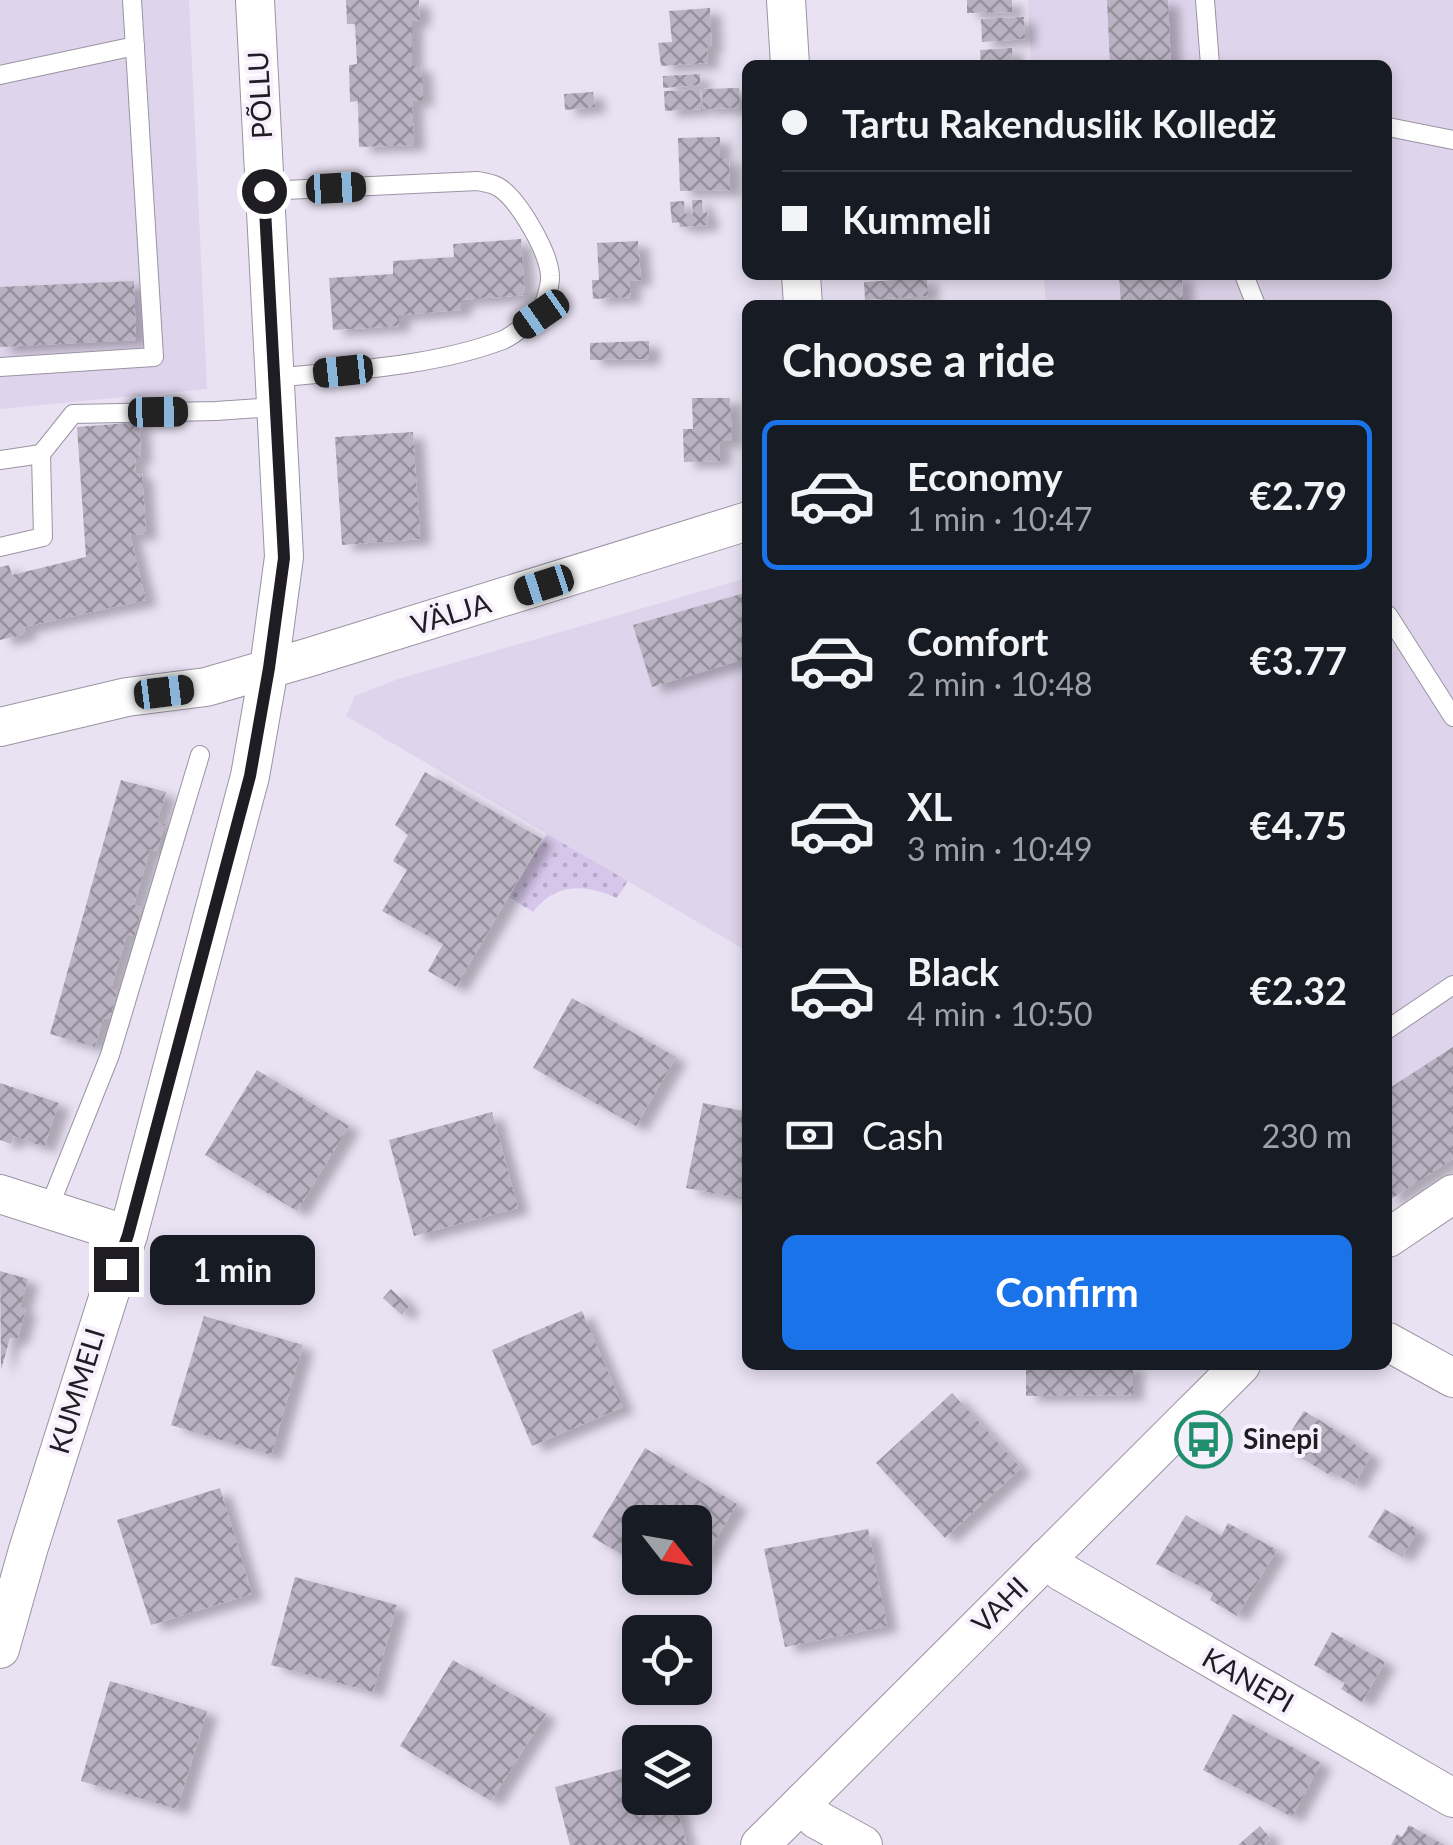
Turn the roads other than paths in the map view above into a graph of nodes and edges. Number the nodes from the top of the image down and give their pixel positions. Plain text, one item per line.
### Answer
1 (132, 0) edge
2 (255, 0) edge
3 (786, 0) edge
4 (1205, 0) edge
5 (135, 46) junction
6 (790, 60) edge
7 (1210, 60) edge
8 (0, 75) edge
9 (1392, 128) edge
10 (1453, 140) edge
11 (264, 191) junction
12 (0, 367) edge
13 (275, 392) junction
14 (41, 454) junction
15 (0, 460) edge
16 (742, 524) edge
17 (0, 547) edge
18 (1392, 622) edge
19 (269, 668) junction
20 (1453, 718) edge
21 (0, 727) edge
22 (200, 755) dead end
23 (1453, 985) edge
24 (1392, 1026) edge
25 (0, 1194) edge
26 (1453, 1194) edge
27 (48, 1211) junction
28 (128, 1235) junction
29 (1392, 1235) edge
30 (1392, 1344) edge
31 (1236, 1370) edge
32 (1453, 1378) edge
33 (1046, 1558) junction
34 (3, 1627) edge
35 (1453, 1798) edge
36 (804, 1801) junction
37 (760, 1845) edge
38 (863, 1845) edge

1 - 5 lane
2 - 11 street, PÕLLU
3 - 6 street
4 - 7 lane
5 - 8 lane
5 - 12 lane
9 - 10 lane
11 - 13 street, PÕLLU
11 - 13 lane
13 - 14 lane
13 - 19 street, PÕLLU
14 - 15 lane
14 - 17 lane
16 - 19 street, VÄLJA
18 - 20 lane
19 - 21 street, VÄLJA
19 - 28 street, KUMMELI
22 - 27 lane
23 - 24 lane
25 - 27 street
26 - 29 street
27 - 28 street
28 - 34 street, KUMMELI
30 - 32 street
31 - 33 street, VAHI
33 - 35 street, KANEPI
33 - 36 street, VAHI
36 - 37 street, VAHI
36 - 38 street

